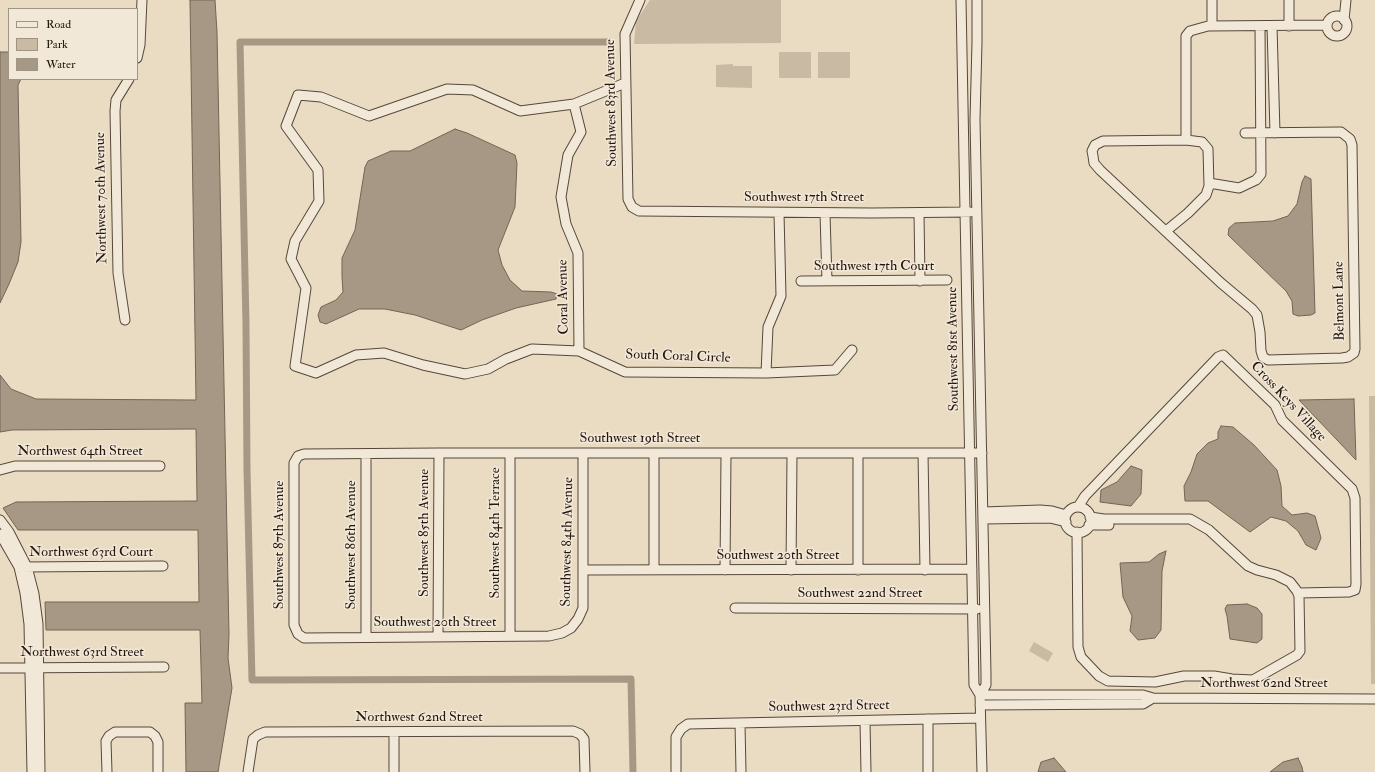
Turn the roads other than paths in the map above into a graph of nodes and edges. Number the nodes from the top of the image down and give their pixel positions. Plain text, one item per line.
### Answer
1 (142, 0) edge
2 (640, 0) edge
3 (961, 0) edge
4 (977, 0) edge
5 (1212, 0) edge
6 (1289, 0) edge
7 (1342, 0) edge
8 (1346, 0) edge
9 (1340, 18) junction
10 (1327, 25) junction
11 (1212, 26) junction
12 (1260, 26) junction
13 (1272, 26) junction
14 (1289, 26) junction
15 (138, 54) edge
16 (128, 80) edge
17 (625, 83) junction
18 (574, 104) junction
19 (1245, 133) dead end
20 (1262, 133) junction
21 (1275, 133) junction
22 (1186, 140) junction
23 (1209, 182) junction
24 (632, 207) joint
25 (780, 212) junction
26 (919, 212) junction
27 (965, 212) junction
28 (977, 212) junction
29 (825, 213) junction
30 (1166, 231) junction
31 (920, 280) junction
32 (947, 280) dead end
33 (801, 281) dead end
34 (827, 281) junction
35 (125, 320) dead end
36 (852, 350) dead end
37 (580, 351) junction
38 (766, 373) junction
39 (439, 453) junction
40 (510, 453) junction
41 (583, 453) junction
42 (654, 453) junction
43 (858, 453) junction
44 (923, 453) junction
45 (970, 453) junction
46 (982, 453) junction
47 (366, 454) junction
48 (726, 454) junction
49 (792, 454) junction
50 (298, 456) joint
51 (160, 466) dead end
52 (0, 470) edge
53 (1078, 507) junction
54 (1033, 514) junction
55 (983, 515) junction
56 (1001, 519) junction
57 (1063, 519) junction
58 (0, 520) edge
59 (1090, 521) junction
60 (1078, 532) junction
61 (0, 534) edge
62 (163, 566) dead end
63 (23, 567) junction
64 (972, 569) junction
65 (583, 570) junction
66 (654, 570) junction
67 (725, 570) junction
68 (791, 570) junction
69 (858, 570) junction
70 (925, 570) junction
71 (1298, 593) junction
72 (735, 608) dead end
73 (973, 609) junction
74 (985, 609) junction
75 (571, 628) joint
76 (298, 634) joint
77 (510, 636) junction
78 (366, 637) junction
79 (438, 637) junction
80 (164, 667) dead end
81 (0, 668) edge
82 (34, 668) junction
83 (980, 695) junction
84 (1064, 695) junction
85 (1153, 698) junction
86 (1375, 699) edge
87 (980, 705) junction
88 (1055, 705) junction
89 (980, 718) junction
90 (928, 719) junction
91 (865, 720) junction
92 (740, 723) junction
93 (394, 732) junction
94 (32, 772) edge
95 (40, 772) edge
96 (107, 772) edge
97 (158, 772) edge
98 (248, 772) edge
99 (394, 772) edge
100 (585, 772) edge
101 (676, 772) edge
102 (741, 772) edge
103 (866, 772) edge
104 (928, 772) edge
105 (982, 772) edge

1 - 15 street
2 - 17 street, Southwest 83rd Avenue
3 - 27 street, Southwest 81st Avenue
4 - 28 street, Southwest 81st Avenue
5 - 11 street
6 - 14 street
7 - 9 street
8 - 9 street
9 - 10 street
9 - 10 street
10 - 14 street
11 - 12 street
11 - 22 street
12 - 13 street
12 - 20 street
13 - 14 street
13 - 21 street
16 - 35 street, Northwest 70th Avenue
17 - 18 street
17 - 24 street, Southwest 83rd Avenue
18 - 37 street, Coral Avenue
18 - 37 street, South Coral Circle
19 - 20 street, Belmont Lane
20 - 21 street, Belmont Lane
20 - 23 street
21 - 30 street, Belmont Lane
22 - 23 street, Belmont Lane
22 - 30 street, Belmont Lane
23 - 30 street, Belmont Lane
24 - 25 street, Southwest 17th Street
25 - 29 street, Southwest 17th Street
25 - 38 street
26 - 27 street, Southwest 17th Street
26 - 29 street, Southwest 17th Street
26 - 31 street
27 - 28 street, Southwest 17th Street
27 - 45 street, Southwest 81st Avenue
28 - 46 street, Southwest 81st Avenue
29 - 34 street
31 - 32 street, Southwest 17th Court
31 - 34 street, Southwest 17th Court
33 - 34 street, Southwest 17th Court
36 - 38 street, South Coral Circle
37 - 38 street, South Coral Circle
39 - 40 street, Southwest 19th Street
39 - 47 street, Southwest 19th Street
39 - 79 street, Southwest 85th Avenue
40 - 41 street, Southwest 19th Street
40 - 77 street, Southwest 84th Terrace
41 - 42 street, Southwest 19th Street
41 - 65 street, Southwest 84th Avenue
42 - 48 street, Southwest 19th Street
42 - 66 street
43 - 44 street, Southwest 19th Street
43 - 49 street, Southwest 19th Street
43 - 69 street
44 - 45 street, Southwest 19th Street
44 - 70 street
45 - 46 street, Southwest 19th Street
45 - 64 street, Southwest 81st Avenue
46 - 55 street, Southwest 81st Avenue
47 - 50 street, Southwest 19th Street
47 - 78 street, Southwest 86th Avenue
48 - 49 street, Southwest 19th Street
48 - 67 street
49 - 68 street
50 - 76 street, Southwest 87th Avenue
51 - 52 street, Northwest 64th Street
53 - 57 street
53 - 59 street
53 - 71 street, Cross Keys Village
54 - 55 street
54 - 56 street
54 - 57 street
55 - 56 street
55 - 74 street, Southwest 81st Avenue
56 - 57 street
57 - 60 street
58 - 63 street
59 - 60 street
59 - 71 street
60 - 71 street
61 - 63 street
62 - 63 street, Northwest 63rd Court
63 - 82 street
64 - 70 street, Southwest 20th Street
64 - 73 street, Southwest 81st Avenue
65 - 66 street, Southwest 20th Street
65 - 75 street, Southwest 84th Avenue
66 - 67 street, Southwest 20th Street
67 - 68 street, Southwest 20th Street
68 - 69 street, Southwest 20th Street
69 - 70 street, Southwest 20th Street
72 - 73 street, Southwest 22nd Street
73 - 74 street, Southwest 22nd Street
73 - 83 street, Southwest 81st Avenue
74 - 83 street, Southwest 81st Avenue
75 - 77 street, Southwest 20th Street
76 - 78 street, Southwest 20th Street
77 - 79 street, Southwest 20th Street
78 - 79 street, Southwest 20th Street
80 - 82 street, Northwest 63rd Street
81 - 82 street, Northwest 63rd Street
82 - 94 street
82 - 95 street
83 - 84 street, Northwest 62nd Street
83 - 87 street, Southwest 81st Avenue
84 - 85 street, Northwest 62nd Street
84 - 88 street
85 - 86 street, Northwest 62nd Street
85 - 88 street, Northwest 62nd Street
87 - 88 street, Northwest 62nd Street
87 - 89 street, Southwest 81st Avenue
89 - 90 street, Southwest 23rd Street
89 - 105 street, Southwest 81st Avenue
90 - 91 street, Southwest 23rd Street
90 - 104 street
91 - 92 street, Southwest 23rd Street
91 - 103 street
92 - 101 street, Southwest 23rd Street
92 - 102 street
93 - 98 street, Northwest 62nd Street
93 - 99 street
93 - 100 street, Northwest 62nd Street
96 - 97 street

